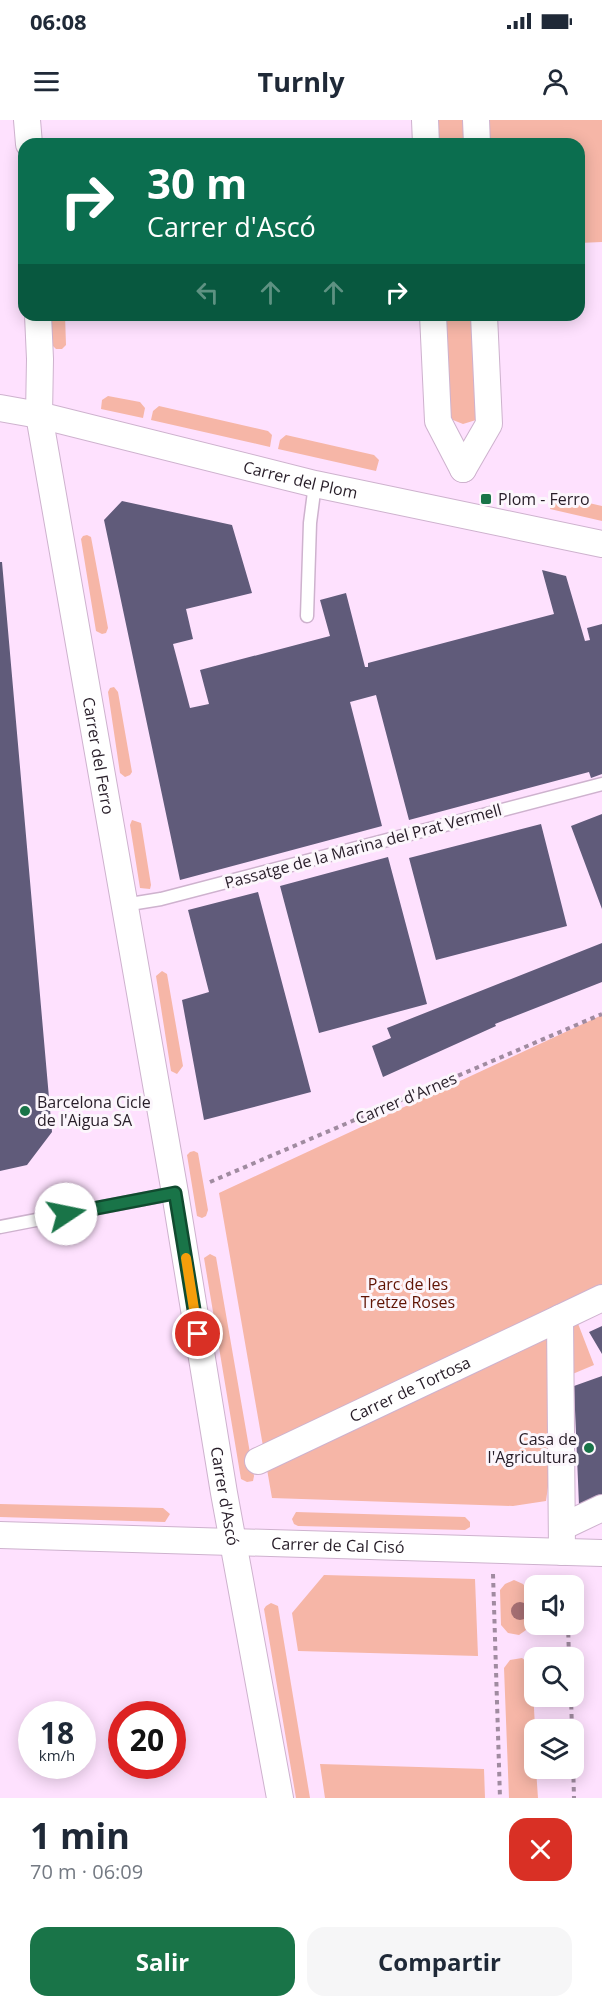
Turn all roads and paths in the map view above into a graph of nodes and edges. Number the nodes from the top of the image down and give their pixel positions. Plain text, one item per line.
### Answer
1 (27, 120) edge
2 (425, 120) edge
3 (476, 120) edge
4 (28, 138) edge
5 (426, 138) edge
6 (477, 138) edge
7 (38, 321) edge
8 (433, 321) edge
9 (484, 321) edge
10 (0, 408) edge
11 (39, 416) junction
12 (315, 484) junction
13 (602, 544) edge
14 (307, 616) dead end
15 (602, 784) edge
16 (124, 905) junction
17 (602, 1014) edge
18 (210, 1182) dead end
19 (175, 1193) junction
20 (0, 1227) edge
21 (602, 1298) edge
22 (560, 1317) junction
23 (258, 1461) dead end
24 (602, 1508) edge
25 (0, 1535) edge
26 (562, 1539) junction
27 (233, 1543) junction
28 (602, 1553) edge
29 (493, 1570) dead end
30 (574, 1779) edge
31 (280, 1798) edge
32 (500, 1798) edge
33 (574, 1798) edge

1 - 4 street
2 - 5 street
3 - 6 street
7 - 11 street, Carrer del Ferro
8 - 9 street
10 - 11 street, Carrer del Plom
11 - 12 street, Carrer del Plom
11 - 16 street, Carrer del Ferro
12 - 13 street, Carrer del Plom
12 - 14 lane
15 - 16 lane, Passatge de la Marina del Prat Vermell
16 - 19 street, Carrer del Ferro
17 - 18 path, Carrer d'Arnes
19 - 20 lane
19 - 27 street, Carrer d'Ascó
21 - 22 street, Carrer de Tortosa
22 - 23 street, Carrer de Tortosa
22 - 26 street
24 - 26 street
25 - 27 street, Carrer de Cal Cisó
26 - 27 street, Carrer de Cal Cisó
26 - 28 street, Carrer de Cal Cisó
27 - 31 street, Carrer d'Ascó
29 - 32 path
30 - 33 path

